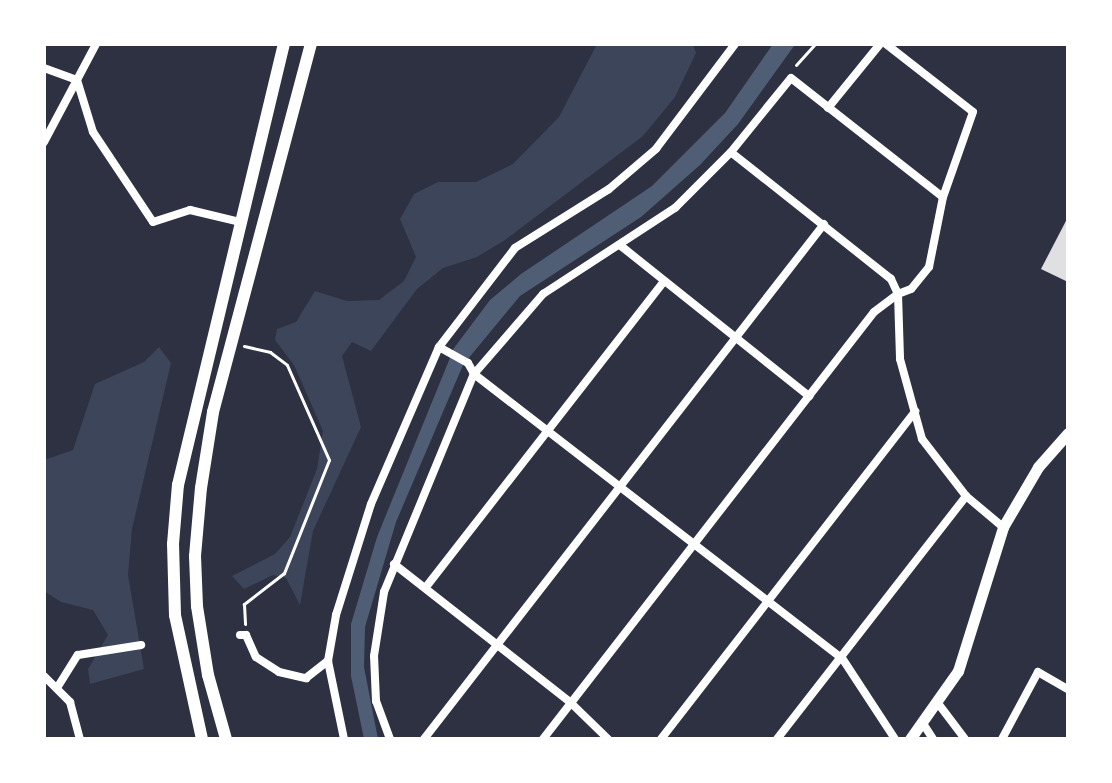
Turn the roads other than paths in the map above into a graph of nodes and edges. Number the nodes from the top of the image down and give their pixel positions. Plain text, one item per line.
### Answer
1 (96, 44) edge
2 (284, 44) edge
3 (311, 44) edge
4 (735, 44) edge
5 (880, 44) edge
6 (886, 44) edge
7 (44, 68) edge
8 (77, 80) junction
9 (828, 108) junction
10 (44, 142) edge
11 (731, 152) junction
12 (943, 197) junction
13 (240, 222) junction
14 (824, 224) junction
15 (621, 246) junction
16 (662, 284) junction
17 (898, 294) junction
18 (733, 339) junction
19 (442, 348) junction
20 (474, 374) junction
21 (809, 396) junction
22 (915, 411) junction
23 (549, 431) junction
24 (1068, 433) edge
25 (621, 485) junction
26 (966, 496) junction
27 (1003, 527) junction
28 (695, 543) junction
29 (394, 564) junction
30 (426, 587) junction
31 (768, 601) junction
32 (243, 635) road end
33 (496, 644) junction
34 (141, 645) dead end
35 (842, 658) junction
36 (328, 661) junction
37 (44, 676) edge
38 (57, 688) junction
39 (1068, 689) edge
40 (937, 702) junction
41 (571, 703) junction
42 (922, 722) junction
43 (80, 739) edge
44 (202, 739) edge
45 (226, 739) edge
46 (344, 739) edge
47 (390, 739) edge
48 (424, 739) edge
49 (543, 739) edge
50 (608, 739) edge
51 (661, 739) edge
52 (777, 739) edge
53 (895, 739) edge
54 (910, 739) edge
55 (933, 739) edge
56 (965, 739) edge
57 (1002, 739) edge

1 - 8 street
2 - 13 main road
3 - 45 main road
4 - 19 street
5 - 9 street
6 - 12 street
7 - 8 street
8 - 10 street
8 - 13 street
9 - 11 street
9 - 12 street
11 - 14 street
11 - 15 street
12 - 17 street
13 - 44 main road
14 - 17 street
14 - 18 street
15 - 16 street
15 - 20 street
16 - 18 street
16 - 23 street
17 - 21 street
17 - 22 street
18 - 21 street
18 - 25 street
19 - 20 street
19 - 36 street
20 - 23 street
20 - 29 street
21 - 28 street
22 - 26 street
22 - 31 street
23 - 25 street
23 - 30 street
24 - 27 street
25 - 28 street
25 - 33 street
26 - 27 street
26 - 35 street
27 - 40 street
28 - 31 street
28 - 41 street
29 - 30 street
29 - 47 street
30 - 33 street
31 - 35 street
31 - 51 street
32 - 36 street
33 - 41 street
33 - 48 street
34 - 38 street
35 - 52 street
35 - 53 street
36 - 46 street
37 - 38 street
38 - 43 street
39 - 57 street
40 - 42 street
40 - 56 street
41 - 49 street
41 - 50 street
42 - 54 street
42 - 55 street

